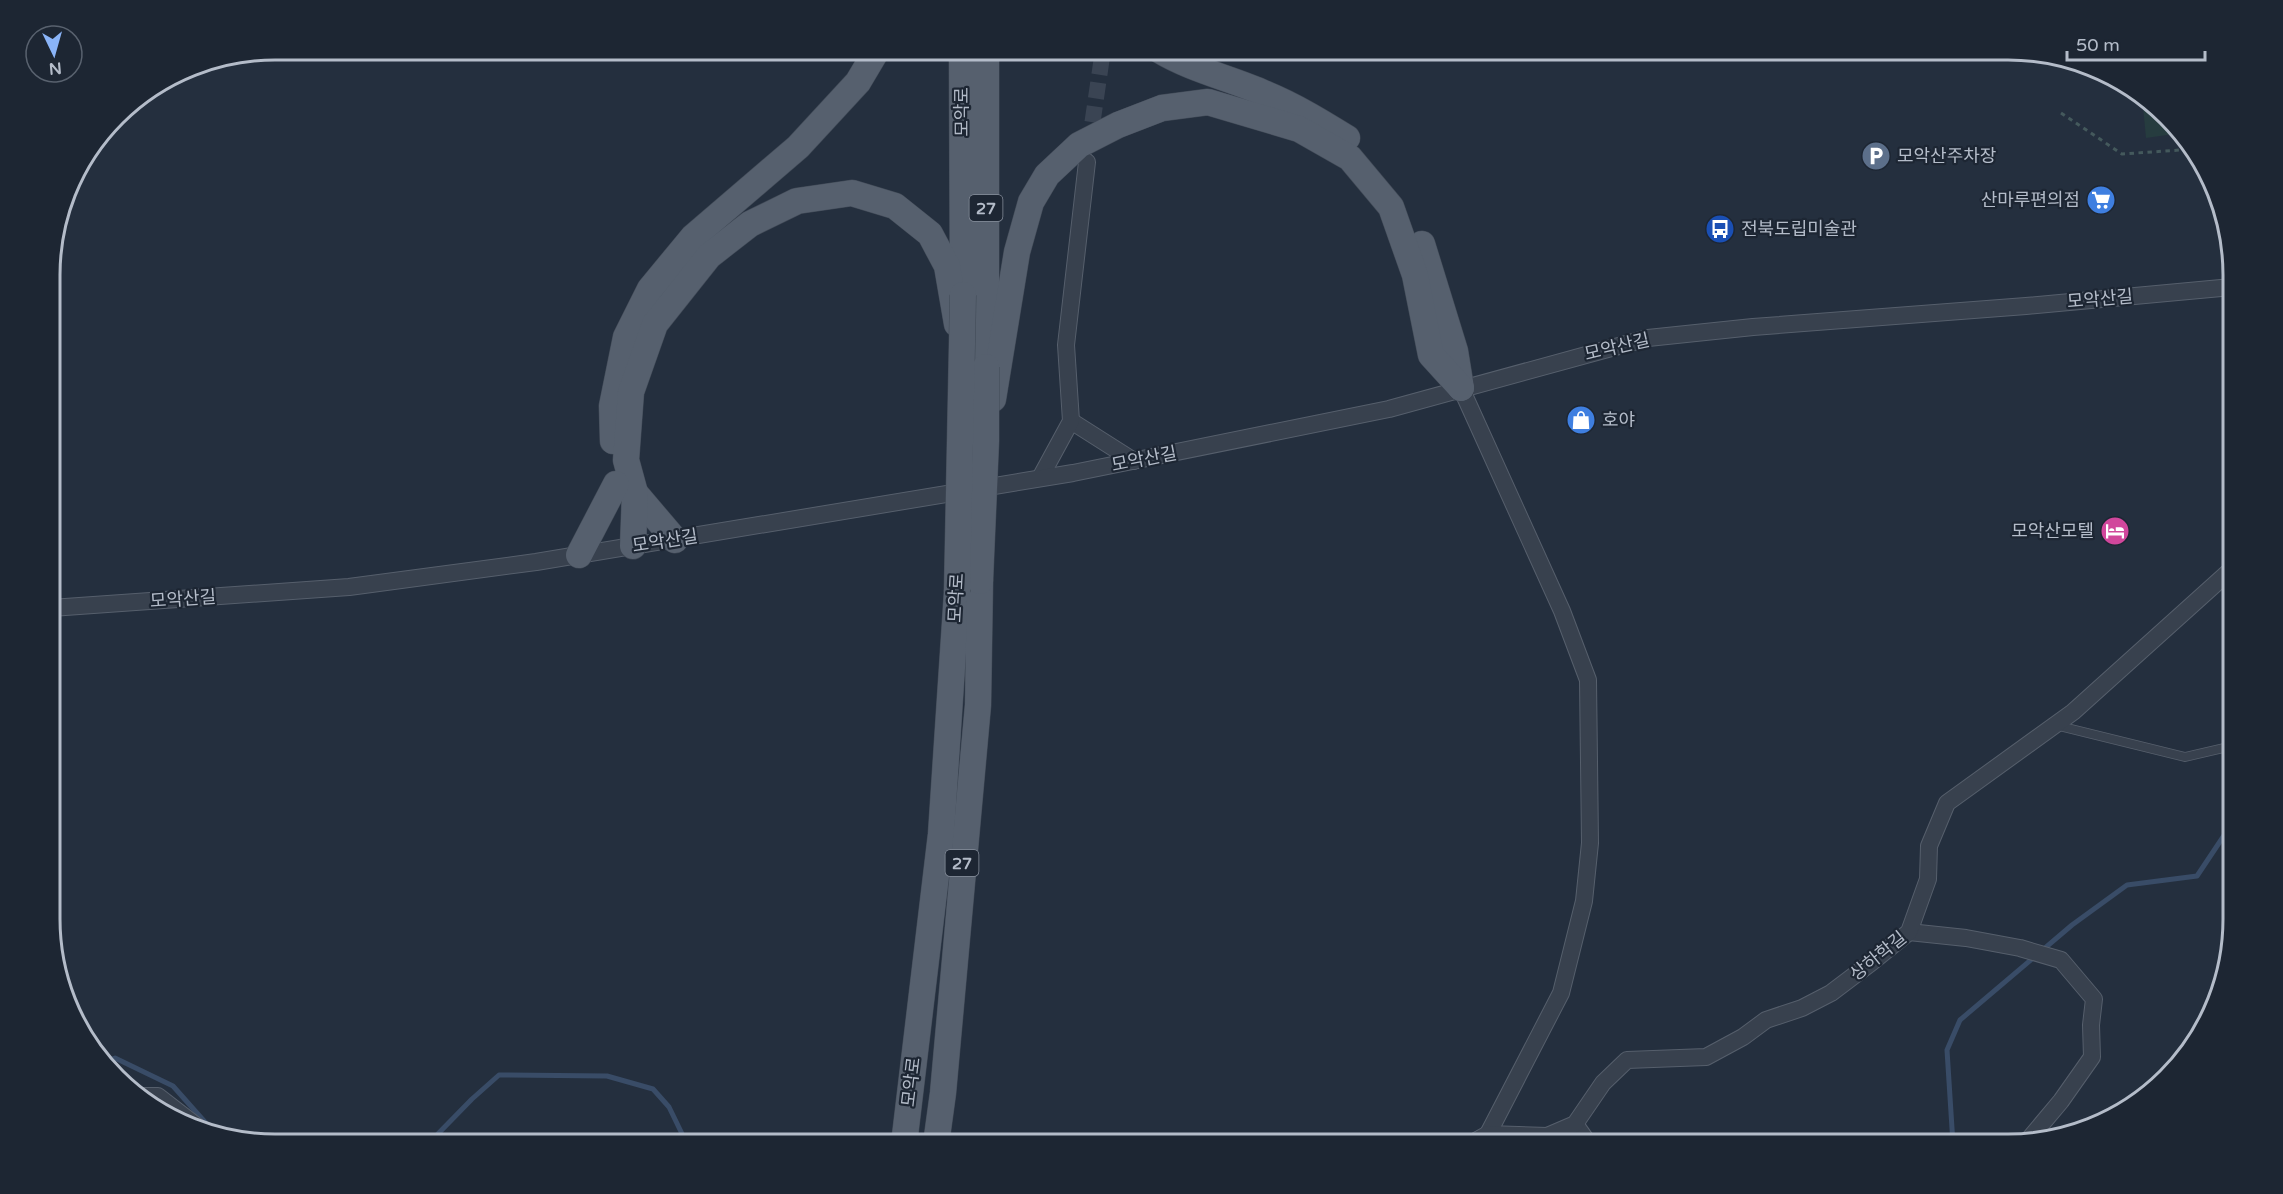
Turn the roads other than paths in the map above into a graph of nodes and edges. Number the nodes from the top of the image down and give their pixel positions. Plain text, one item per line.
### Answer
1 (872, 60) edge
2 (962, 60) edge
3 (986, 60) edge
4 (1176, 60) edge
5 (1087, 162) tunnel mouth
6 (2223, 288) edge
7 (961, 386) junction
8 (1461, 388) junction
9 (1071, 421) junction
10 (986, 441) junction
11 (1134, 461) junction
12 (1040, 478) junction
13 (625, 488) junction
14 (675, 540) junction
15 (633, 546) junction
16 (579, 555) junction
17 (2223, 576) edge
18 (60, 607) edge
19 (2055, 725) junction
20 (2223, 750) edge
21 (1909, 932) junction
22 (152, 1096) edge
23 (176, 1110) edge
24 (1575, 1125) junction
25 (2035, 1132) edge
26 (905, 1134) edge
27 (937, 1134) edge
28 (1488, 1134) edge
29 (1552, 1134) edge
30 (1582, 1134) edge

1 - 13 main road
2 - 7 main road, 모악로 / 27, bridge
3 - 10 main road, 모악로 / 27, bridge
4 - 8 main road
5 - 9 street
6 - 8 street, 모악산길
7 - 13 main road
7 - 26 main road, 모악로 / 27, bridge
8 - 10 main road
8 - 11 street, 모악산길
8 - 28 street
9 - 11 street
9 - 12 street
10 - 27 main road, 모악로 / 27, bridge
11 - 12 street, 모악산길
12 - 14 street, 모악산길
13 - 14 main road
13 - 15 main road
13 - 16 main road
14 - 15 street, 모악산길
15 - 16 street, 모악산길
16 - 18 street, 모악산길
17 - 19 street, 상하학길
19 - 20 lane
19 - 21 street, 상하학길
21 - 24 street, 상하학길
21 - 25 street
22 - 23 street
24 - 29 street
24 - 30 street

